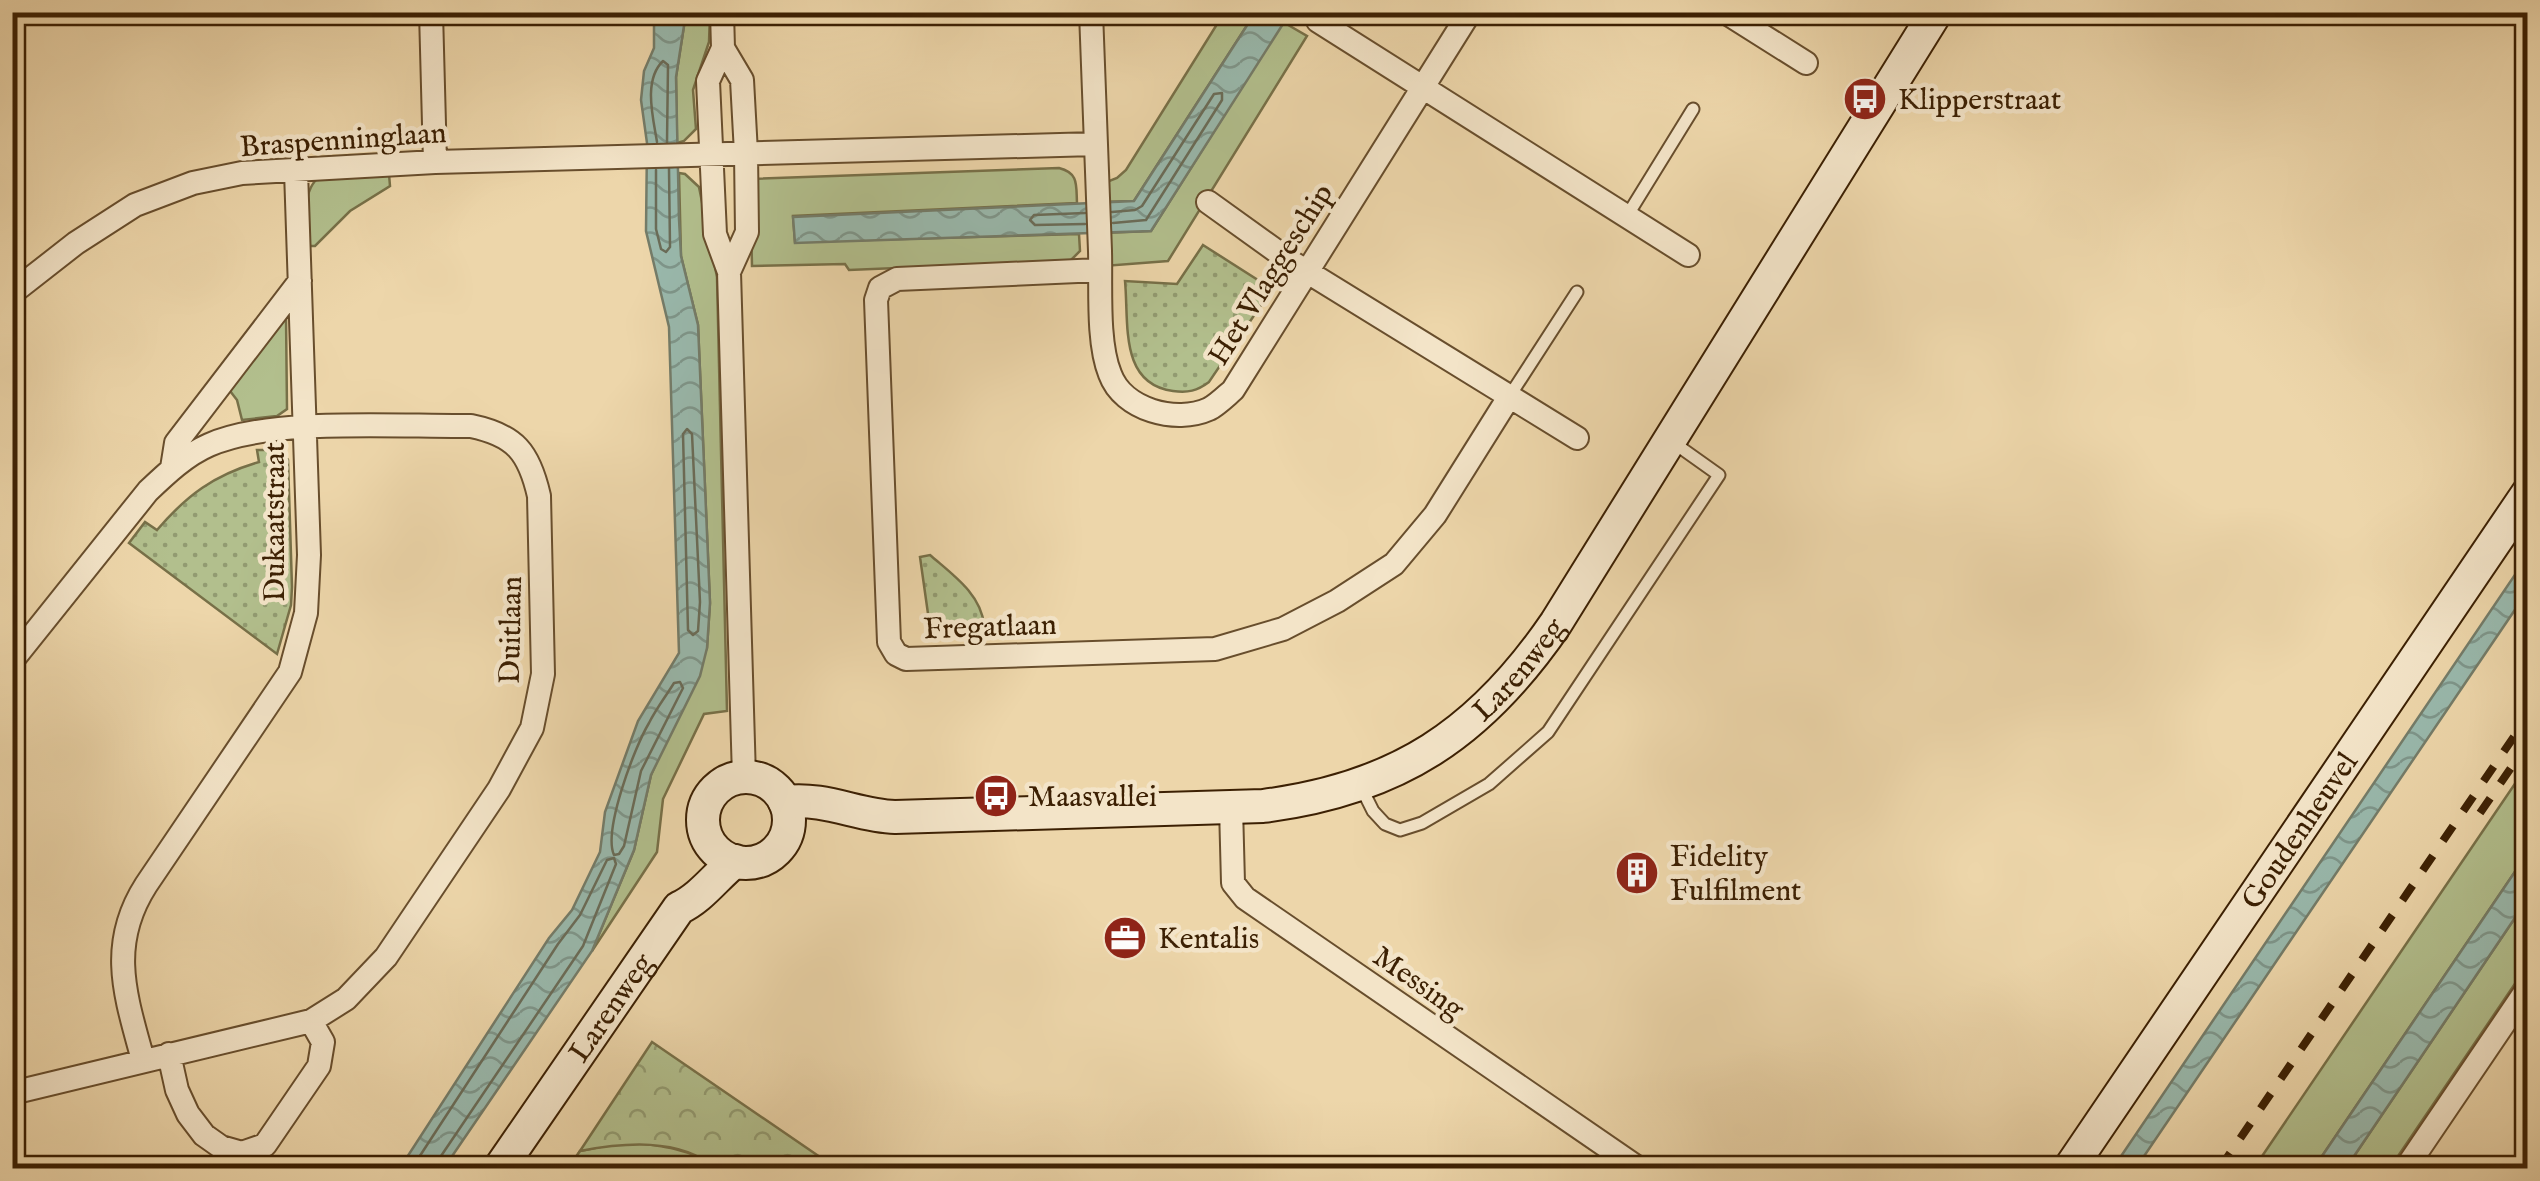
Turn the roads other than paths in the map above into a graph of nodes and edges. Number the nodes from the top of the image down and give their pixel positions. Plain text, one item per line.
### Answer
1 (431, 12) edge
2 (722, 12) edge
3 (1091, 12) edge
4 (1470, 12) edge
5 (1725, 12) edge
6 (1936, 12) edge
7 (1750, 19) edge
8 (1318, 21) dead end
9 (724, 48) junction
10 (1806, 63) dead end
11 (1424, 88) junction
12 (1692, 110) dead end
13 (1096, 144) junction
14 (746, 152) junction
15 (711, 154) junction
16 (435, 162) junction
17 (296, 171) junction
18 (1208, 202) dead end
19 (1627, 216) junction
20 (1688, 255) dead end
21 (1100, 259) junction
22 (730, 272) junction
23 (1307, 272) junction
24 (300, 281) junction
25 (1577, 292) dead end
26 (12, 293) edge
27 (1510, 397) junction
28 (304, 428) junction
29 (1578, 438) dead end
30 (1670, 440) junction
31 (172, 468) junction
32 (2528, 493) edge
33 (12, 660) edge
34 (744, 776) junction
35 (1360, 785) junction
36 (1232, 807) junction
37 (787, 816) junction
38 (707, 838) junction
39 (735, 861) junction
40 (679, 908) junction
41 (2528, 988) edge
42 (311, 1020) junction
43 (168, 1054) junction
44 (143, 1060) junction
45 (12, 1093) edge
46 (500, 1168) edge
47 (1638, 1168) edge
48 (2070, 1168) edge
49 (2406, 1168) edge

1 - 16 street
2 - 9 street
3 - 13 street, Het Vlaggeschip
4 - 11 street, Het Vlaggeschip
5 - 7 street
6 - 30 street, Larenweg
7 - 10 street
8 - 11 street
9 - 14 street
9 - 15 street
11 - 19 street
11 - 23 street, Het Vlaggeschip
12 - 19 lane
13 - 14 street, Braspenninglaan
13 - 21 street, Het Vlaggeschip
14 - 15 street, Braspenninglaan
14 - 22 street
15 - 16 street, Braspenninglaan
15 - 22 street
16 - 17 street, Braspenninglaan
17 - 24 street, Dukaatstraat
17 - 26 street, Braspenninglaan
18 - 23 street
19 - 20 street
21 - 23 street, Het Vlaggeschip
21 - 27 street, Fregatlaan
22 - 34 street
23 - 27 street
24 - 28 street, Dukaatstraat
24 - 31 street
25 - 27 lane
27 - 29 street
28 - 31 street, Duitlaan
28 - 42 street, Duitlaan
28 - 44 street, Dukaatstraat
30 - 35 street, Larenweg
30 - 35 lane
31 - 33 street
32 - 48 street, Goudenheuvel
34 - 37 street
34 - 38 street
35 - 36 street, Larenweg
36 - 37 street, Larenweg
36 - 47 street, Messing
37 - 39 street
38 - 39 street
38 - 40 street
39 - 40 street, Larenweg
40 - 46 street, Larenweg
41 - 49 street
42 - 43 street, Duitlaan
42 - 43 street
43 - 44 street, Duitlaan
44 - 45 street, Duitlaan

